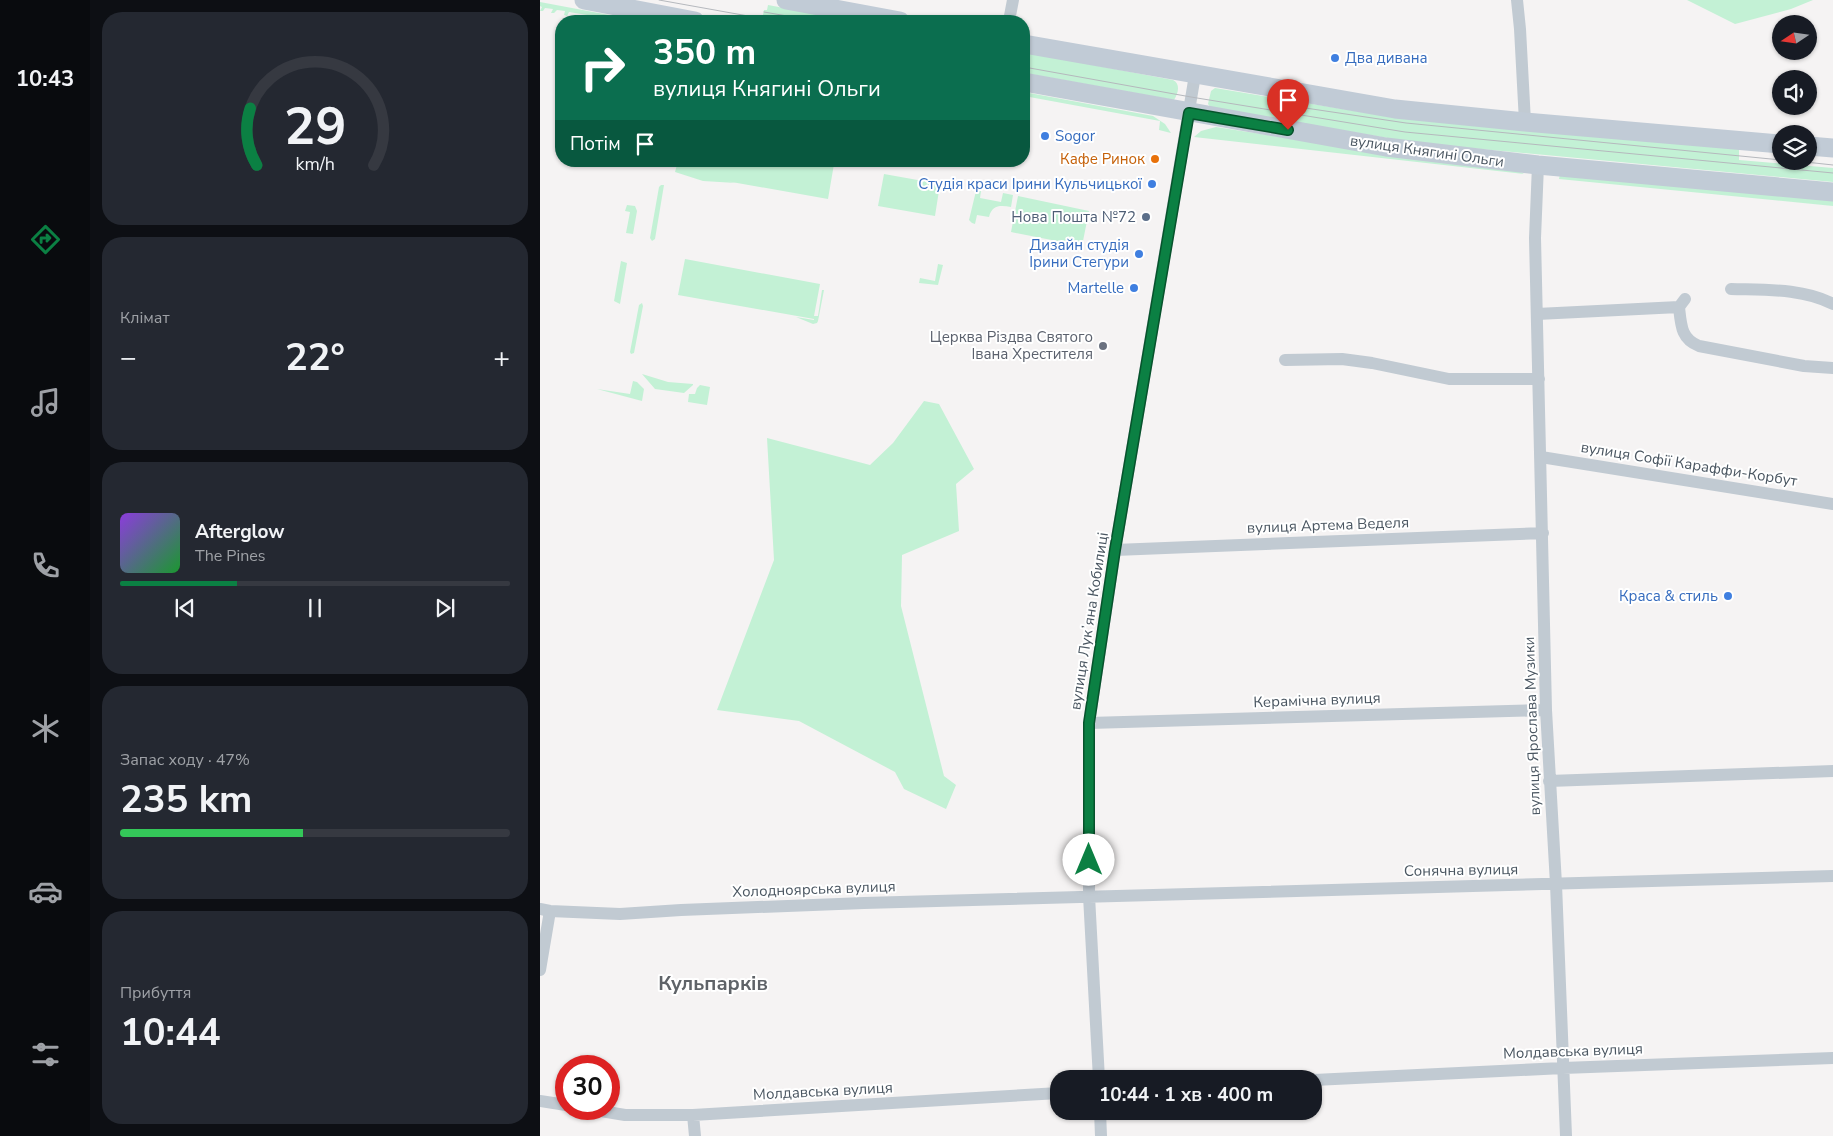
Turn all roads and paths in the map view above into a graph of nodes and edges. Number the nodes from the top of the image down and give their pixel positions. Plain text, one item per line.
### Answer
1 (584, 0) edge
2 (786, 0) edge
3 (1013, 0) edge
4 (1517, 0) edge
5 (663, 15) edge
6 (867, 15) edge
7 (1010, 15) edge
8 (1030, 45) edge
9 (1195, 75) junction
10 (1030, 83) edge
11 (1189, 113) junction
12 (1524, 122) junction
13 (1772, 143) edge
14 (1817, 147) edge
15 (1833, 148) edge
16 (1538, 165) junction
17 (1833, 192) edge
18 (1731, 289) dead end
19 (1833, 304) edge
20 (1537, 314) junction
21 (1285, 360) dead end
22 (1833, 368) edge
23 (1539, 380) junction
24 (1541, 457) junction
25 (1833, 504) edge
26 (1543, 533) junction
27 (1115, 550) junction
28 (1546, 710) junction
29 (1089, 723) junction
30 (1833, 771) edge
31 (1549, 781) junction
32 (1833, 876) edge
33 (1556, 884) junction
34 (1089, 896) junction
35 (545, 911) edge
36 (540, 970) edge
37 (1833, 1058) edge
38 (1564, 1068) junction
39 (1098, 1070) edge
40 (1322, 1080) edge
41 (1050, 1094) edge
42 (540, 1100) edge
43 (555, 1103) edge
44 (620, 1114) edge
45 (693, 1115) junction
46 (1100, 1120) edge
47 (695, 1136) edge
48 (1101, 1136) edge
49 (1566, 1136) edge

1 - 5 main road
2 - 6 main road
3 - 7 street
4 - 12 street
8 - 9 main road
9 - 11 street, вулиця Лукʼяна Кобилиці
9 - 12 main road
10 - 11 main road, вулиця Княгині Ольги
11 - 16 main road, вулиця Княгині Ольги
11 - 27 street, вулиця Лукʼяна Кобилиці
12 - 13 main road
14 - 15 main road
16 - 17 main road, вулиця Княгині Ольги
16 - 20 street, вулиця Ярослава Музики
18 - 19 street
20 - 22 street
20 - 23 street, вулиця Ярослава Музики
21 - 23 street
23 - 24 street, вулиця Ярослава Музики
24 - 25 street, вулиця Софії Караффи-Корбут
24 - 26 street, вулиця Ярослава Музики
26 - 27 street, вулиця Артема Веделя
26 - 28 street, вулиця Ярослава Музики
27 - 29 street, вулиця Лукʼяна Кобилиці
28 - 29 street, Керамічна вулиця
28 - 31 street, вулиця Ярослава Музики
29 - 34 street, вулиця Лукʼяна Кобилиці
30 - 31 street
31 - 33 street, вулиця Ярослава Музики
32 - 33 street, Сонячна вулиця
33 - 34 street, Сонячна вулиця
33 - 38 street, вулиця Ярослава Музики
34 - 35 street, Холодноярська вулиця
34 - 39 street, вулиця Лукʼяна Кобилиці
35 - 36 street
37 - 38 street, Молдавська вулиця
38 - 40 street, Молдавська вулиця
38 - 49 street, вулиця Ярослава Музики
41 - 45 street, Молдавська вулиця
42 - 43 street
44 - 45 street, Молдавська вулиця
45 - 47 street
46 - 48 street

